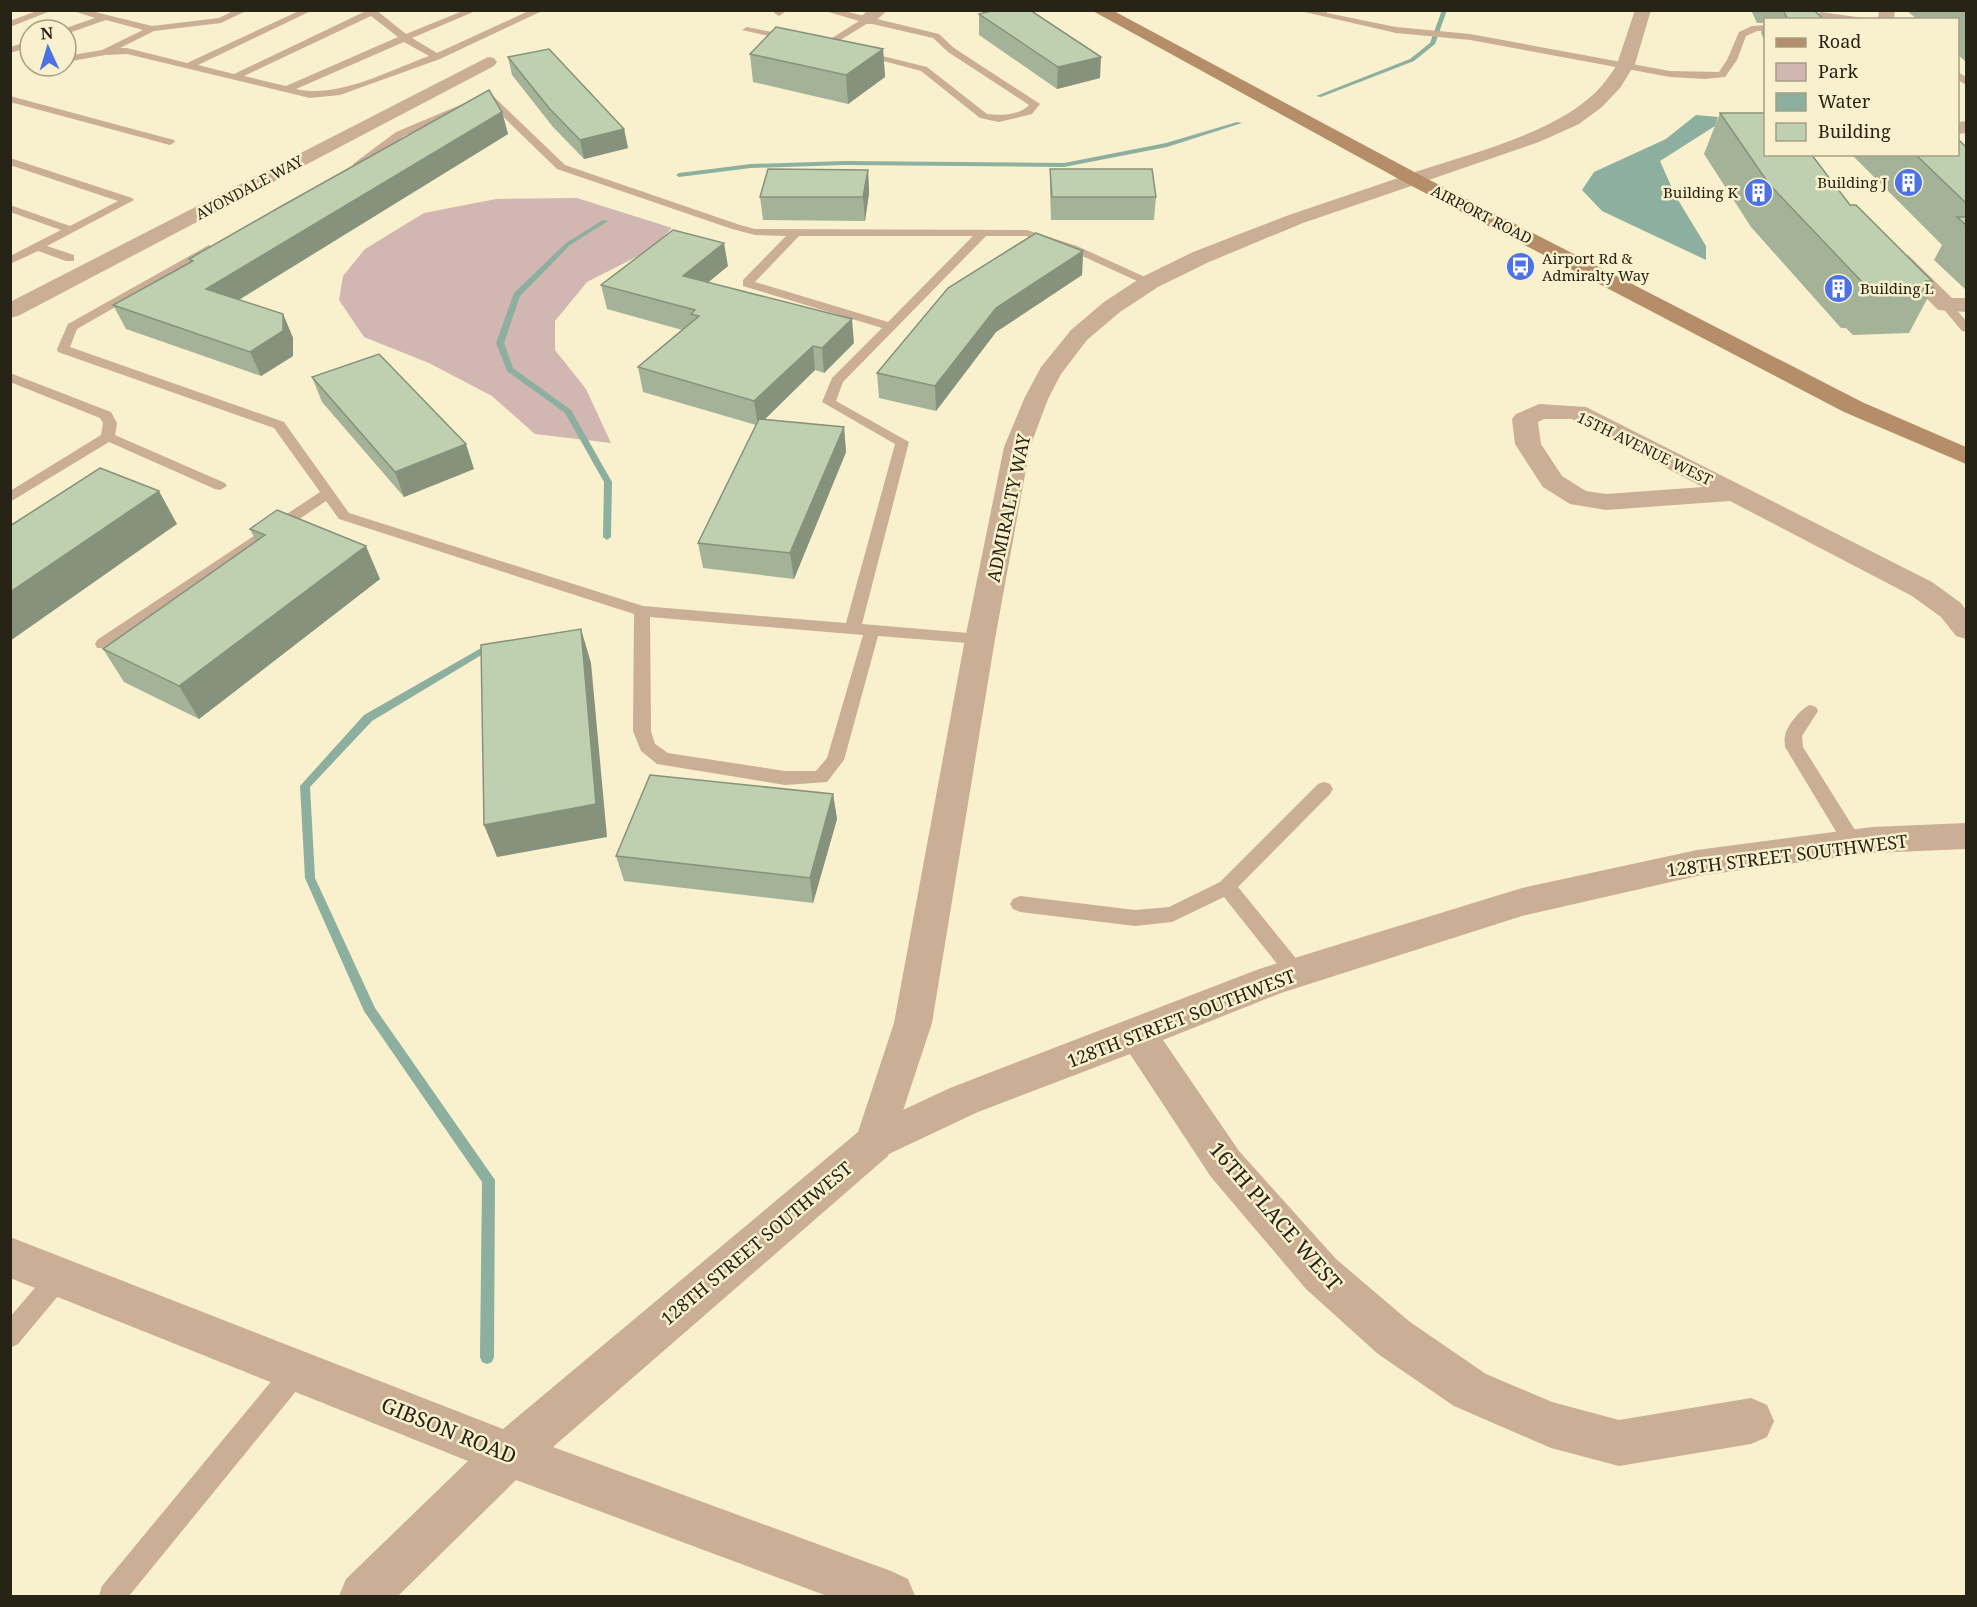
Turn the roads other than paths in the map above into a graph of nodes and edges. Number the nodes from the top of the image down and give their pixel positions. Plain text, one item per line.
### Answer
1 (49, 10) edge
2 (74, 10) edge
3 (244, 10) edge
4 (309, 10) edge
5 (474, 10) edge
6 (540, 10) edge
7 (826, 10) edge
8 (1099, 10) edge
9 (1300, 10) edge
10 (1643, 10) edge
11 (369, 11) edge
12 (1322, 13) edge
13 (873, 15) edge
14 (1821, 15) edge
15 (106, 17) junction
16 (1843, 18) edge
17 (10, 24) edge
18 (78, 27) edge
19 (1764, 28) edge
20 (152, 29) junction
21 (747, 30) dead end
22 (405, 38) junction
23 (826, 46) junction
24 (837, 48) edge
25 (951, 50) junction
26 (847, 51) edge
27 (105, 52) junction
28 (942, 56) dead end
29 (78, 57) edge
30 (437, 57) junction
31 (488, 62) dead end
32 (933, 62) dead end
33 (1626, 64) junction
34 (188, 66) junction
35 (924, 69) junction
36 (235, 77) junction
37 (285, 90) junction
38 (10, 99) edge
39 (170, 142) dead end
40 (10, 161) edge
41 (344, 172) edge
42 (1413, 179) junction
43 (10, 208) edge
44 (71, 230) junction
45 (796, 232) junction
46 (983, 233) junction
47 (224, 241) edge
48 (37, 247) junction
49 (1887, 247) edge
50 (70, 258) dead end
51 (10, 261) edge
52 (1149, 282) junction
53 (1956, 305) edge
54 (10, 311) edge
55 (892, 327) junction
56 (1966, 328) edge
57 (10, 377) edge
58 (108, 436) junction
59 (1966, 456) edge
60 (220, 486) dead end
61 (328, 493) junction
62 (1736, 493) junction
63 (10, 498) edge
64 (642, 611) junction
65 (853, 628) junction
66 (1966, 629) edge
67 (872, 630) junction
68 (980, 639) junction
69 (103, 644) dead end
70 (1810, 711) dead end
71 (1324, 789) dead end
72 (1966, 836) edge
73 (1853, 843) junction
74 (1227, 887) junction
75 (1020, 903) dead end
76 (1296, 973) junction
77 (1137, 1034) junction
78 (874, 1143) junction
79 (10, 1257) edge
80 (60, 1276) junction
81 (10, 1336) edge
82 (297, 1370) junction
83 (1751, 1421) dead end
84 (509, 1454) junction
85 (112, 1596) edge
86 (363, 1596) edge
87 (891, 1596) edge

1 - 17 lane
2 - 15 lane
3 - 20 lane
4 - 34 lane
5 - 22 lane
6 - 30 lane
7 - 13 lane
8 - 42 main road, AIRPORT ROAD
9 - 12 lane
10 - 33 street, ADMIRALTY WAY
11 - 22 lane
11 - 36 lane
12 - 33 lane
13 - 23 lane
13 - 25 lane
14 - 16 lane
15 - 18 lane
15 - 20 lane
19 - 33 lane
20 - 27 lane
21 - 23 lane
22 - 30 lane
22 - 37 lane
23 - 24 lane
25 - 28 lane
25 - 35 lane
26 - 35 lane
27 - 29 lane
27 - 34 lane
30 - 37 lane
31 - 54 street, AVONDALE WAY
32 - 35 lane
33 - 42 street, ADMIRALTY WAY
34 - 36 lane
36 - 37 lane
38 - 39 lane
40 - 44 lane
41 - 45 lane
42 - 52 street, ADMIRALTY WAY
42 - 59 main road, AIRPORT ROAD
43 - 44 lane
44 - 48 lane
45 - 46 lane
45 - 55 lane
46 - 52 lane
46 - 55 lane
47 - 61 lane
48 - 50 lane
48 - 51 lane
49 - 53 street
52 - 68 street, ADMIRALTY WAY
53 - 56 lane
55 - 65 lane
57 - 58 lane
58 - 60 lane
58 - 63 lane
61 - 64 lane
61 - 69 lane
62 - 62 street, 15TH AVENUE WEST
62 - 66 street, 15TH AVENUE WEST
64 - 65 lane
64 - 67 lane
65 - 67 lane
67 - 68 lane
68 - 78 street, ADMIRALTY WAY
70 - 73 lane
71 - 74 lane
72 - 73 street, 128TH STREET SOUTHWEST
73 - 76 street, 128TH STREET SOUTHWEST
74 - 75 lane
74 - 76 lane
76 - 77 street, 128TH STREET SOUTHWEST
77 - 78 street, 128TH STREET SOUTHWEST
77 - 83 street, 16TH PLACE WEST
78 - 84 street, 128TH STREET SOUTHWEST
79 - 80 street, GIBSON ROAD
80 - 81 lane
80 - 82 street, GIBSON ROAD
82 - 84 street, GIBSON ROAD
82 - 85 lane
84 - 86 street
84 - 87 street, GIBSON ROAD

